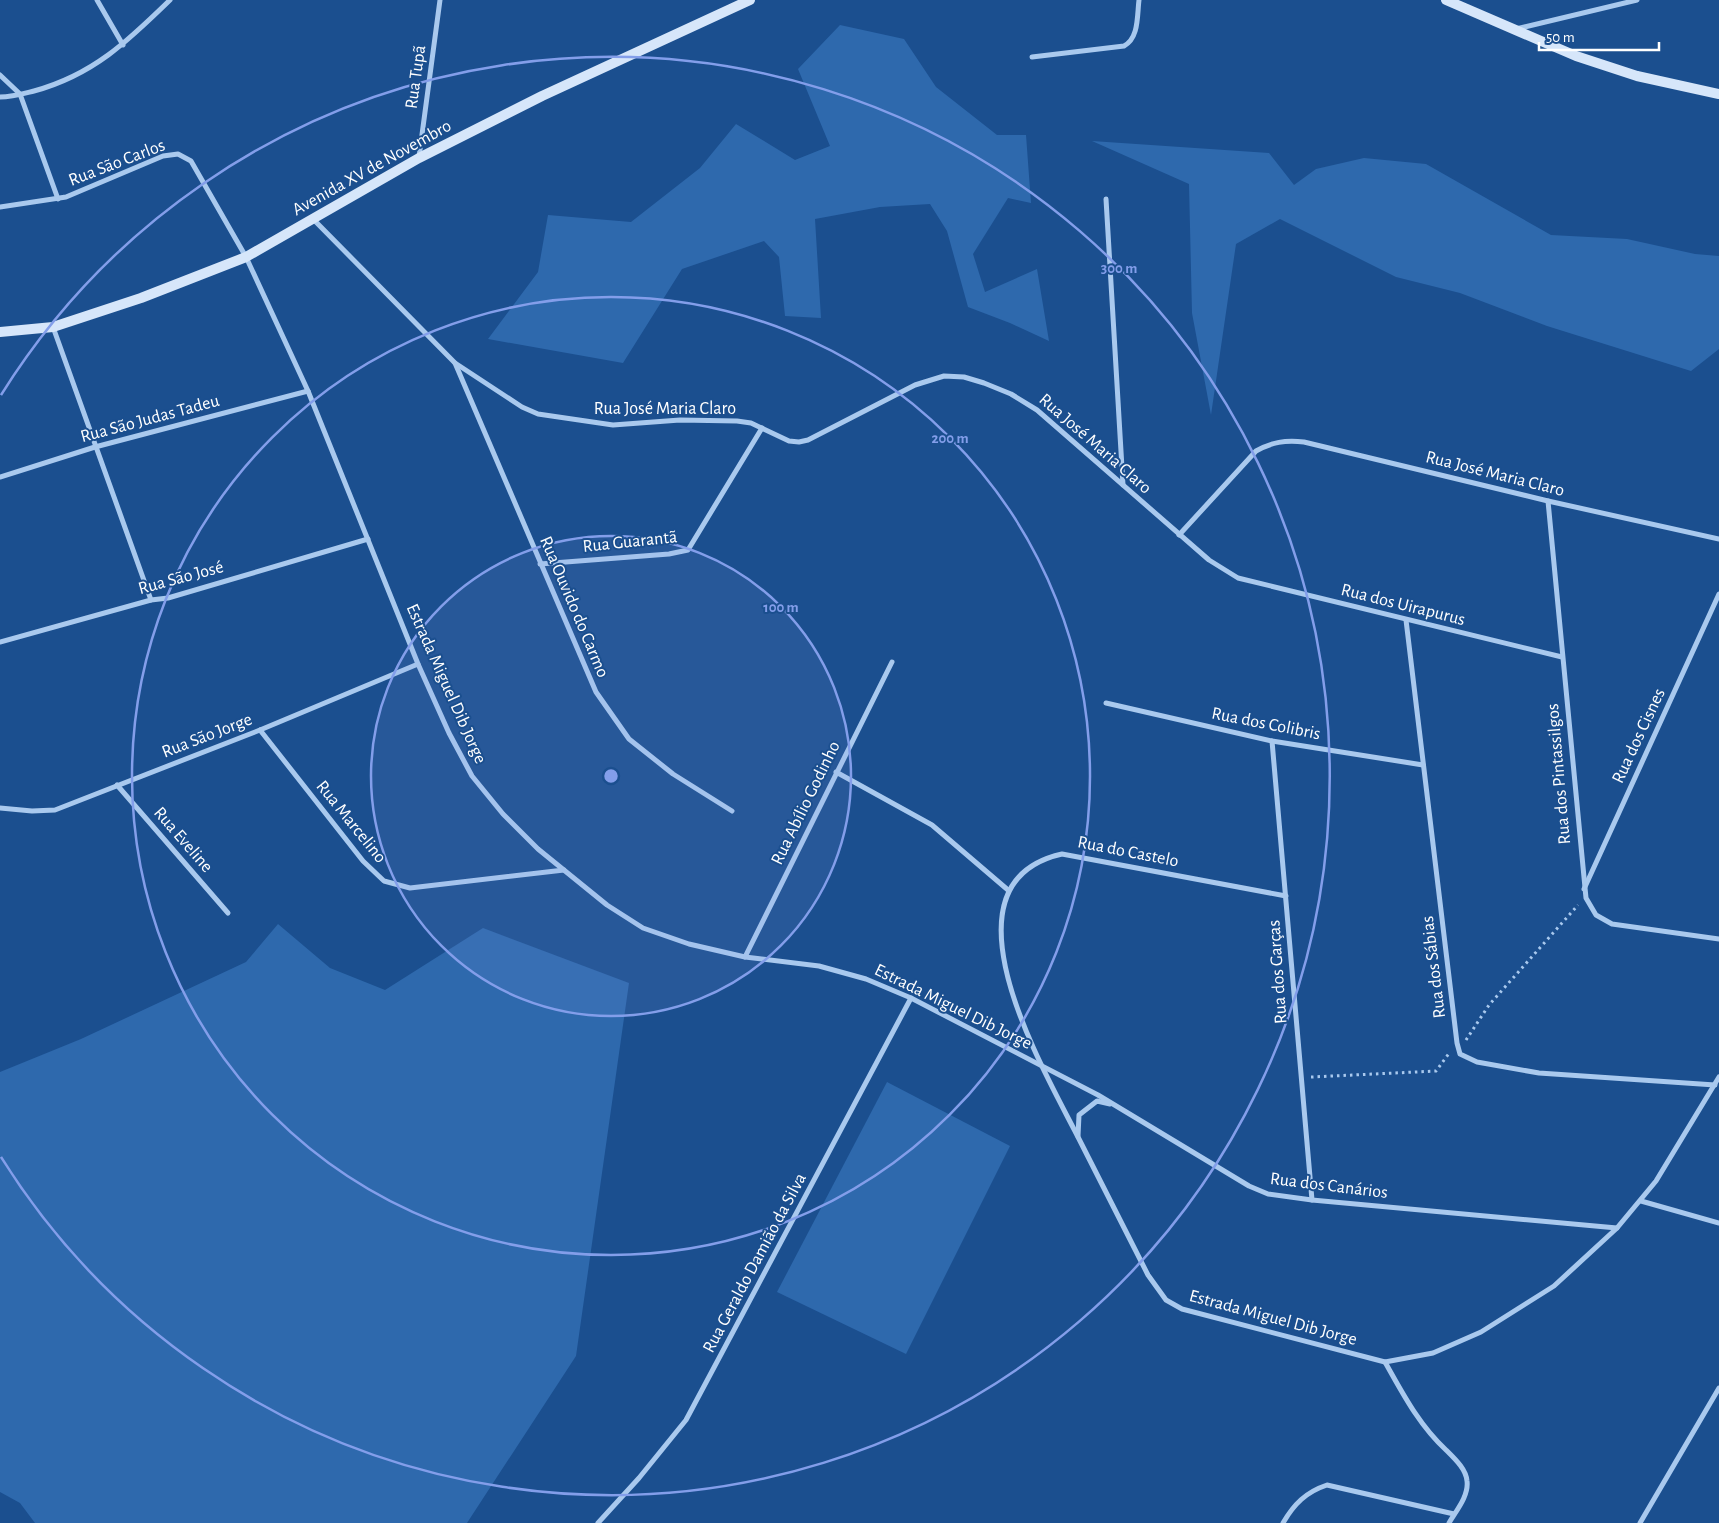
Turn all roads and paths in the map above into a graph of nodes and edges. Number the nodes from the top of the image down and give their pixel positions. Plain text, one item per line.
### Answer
1 (97, 0) edge
2 (170, 0) edge
3 (440, 0) edge
4 (750, 0) edge
5 (1139, 0) edge
6 (1446, 0) edge
7 (1637, 0) edge
8 (1516, 29) junction
9 (123, 45) junction
10 (1032, 57) dead end
11 (0, 75) edge
12 (20, 94) junction
13 (1719, 94) edge
14 (0, 97) edge
15 (419, 158) junction
16 (1106, 198) dead end
17 (58, 199) junction
18 (0, 207) edge
19 (313, 218) junction
20 (246, 257) junction
21 (53, 327) junction
22 (0, 332) edge
23 (455, 362) junction
24 (308, 391) junction
25 (762, 428) junction
26 (94, 447) junction
27 (0, 477) edge
28 (1123, 485) junction
29 (1548, 501) junction
30 (1179, 535) junction
31 (368, 539) junction
32 (1719, 539) edge
33 (540, 564) junction
34 (1719, 594) edge
35 (151, 600) junction
36 (1406, 620) junction
37 (0, 642) edge
38 (1562, 657) junction
39 (892, 662) dead end
40 (418, 664) junction
41 (1106, 703) dead end
42 (260, 730) junction
43 (1272, 741) junction
44 (1423, 766) junction
45 (836, 772) junction
46 (117, 785) junction
47 (0, 808) edge
48 (732, 811) dead end
49 (564, 870) junction
50 (1584, 889) junction
51 (1008, 890) junction
52 (1286, 896) junction
53 (1586, 898) junction
54 (228, 913) dead end
55 (1719, 938) edge
56 (745, 957) junction
57 (911, 998) junction
58 (1457, 1044) junction
59 (1459, 1052) junction
60 (1041, 1064) junction
61 (1300, 1077) junction
62 (1719, 1077) edge
63 (1715, 1085) junction
64 (1113, 1104) junction
65 (1078, 1136) junction
66 (1312, 1200) junction
67 (1641, 1201) junction
68 (1719, 1223) edge
69 (1617, 1228) junction
70 (1385, 1362) junction
71 (1719, 1388) edge
72 (1454, 1514) junction
73 (598, 1523) edge
74 (1283, 1523) edge
75 (1449, 1523) edge
76 (1640, 1523) edge

1 - 9 street
2 - 9 street
3 - 15 street, Rua Tupã
4 - 15 street, Avenida XV de Novembro
5 - 10 street
6 - 8 street
7 - 8 street
8 - 13 street
9 - 12 street
11 - 12 street
12 - 14 street
12 - 17 street
15 - 19 street, Avenida XV de Novembro
16 - 28 street
17 - 18 street, Rua São Carlos
17 - 20 street, Rua São Carlos
19 - 20 street, Avenida XV de Novembro
19 - 23 street, Rua José Maria Claro
20 - 21 street, Avenida XV de Novembro
20 - 24 street, Estrada Miguel Dib Jorge
21 - 22 street, Avenida XV de Novembro
21 - 26 street
23 - 25 street, Rua José Maria Claro
23 - 33 street, Rua Ouvido do Carmo
24 - 26 street, Rua São Judas Tadeu
24 - 31 street, Estrada Miguel Dib Jorge
25 - 28 street, Rua José Maria Claro
25 - 33 street, Rua Guarantã
26 - 27 street, Rua São Judas Tadeu
26 - 35 street
28 - 30 street, Rua José Maria Claro
29 - 30 street, Rua José Maria Claro
29 - 32 street, Rua José Maria Claro
29 - 38 street, Rua dos Pintassilgos
30 - 36 street, Rua dos Uirapurus
31 - 35 street, Rua São José
31 - 40 street, Estrada Miguel Dib Jorge
33 - 48 street, Rua Ouvido do Carmo
34 - 50 street, Rua dos Cisnes
35 - 37 street, Rua São José
36 - 38 street, Rua dos Uirapurus
36 - 44 street, Rua dos Sábias
38 - 50 street, Rua dos Pintassilgos
39 - 45 street, Rua Abílio Godinho
40 - 42 street, Rua São Jorge
40 - 49 street, Estrada Miguel Dib Jorge
41 - 43 street, Rua dos Colibris
42 - 46 street, Rua São Jorge
42 - 49 street, Rua Marcelino
43 - 44 street, Rua dos Colibris
43 - 52 street, Rua dos Garças
44 - 58 street, Rua dos Sábias
45 - 51 street
45 - 56 street, Rua Abílio Godinho
46 - 47 street, Rua São Jorge
46 - 54 street, Rua Eveline
49 - 56 street, Estrada Miguel Dib Jorge
50 - 53 street, Rua dos Pintassilgos
51 - 52 street, Rua do Castelo
51 - 60 street
52 - 61 street, Rua dos Garças
53 - 55 street, Rua dos Pintassilgos
53 - 59 path
56 - 57 street, Estrada Miguel Dib Jorge
57 - 60 street, Estrada Miguel Dib Jorge
57 - 73 street, Rua Geraldo Damião da Silva
58 - 59 street, Rua dos Sábias
58 - 61 path
59 - 63 street
60 - 64 street, Rua dos Canários
60 - 65 street, Estrada Miguel Dib Jorge
61 - 66 street, Rua dos Garças
62 - 63 street, Estrada Miguel Dib Jorge
63 - 67 street, Estrada Miguel Dib Jorge
64 - 65 street
64 - 66 street, Rua dos Canários
65 - 70 street, Estrada Miguel Dib Jorge
66 - 69 street, Rua dos Canários
67 - 68 street
67 - 69 street, Estrada Miguel Dib Jorge
69 - 70 street, Estrada Miguel Dib Jorge
70 - 72 street
71 - 76 street
72 - 74 street
72 - 75 street

